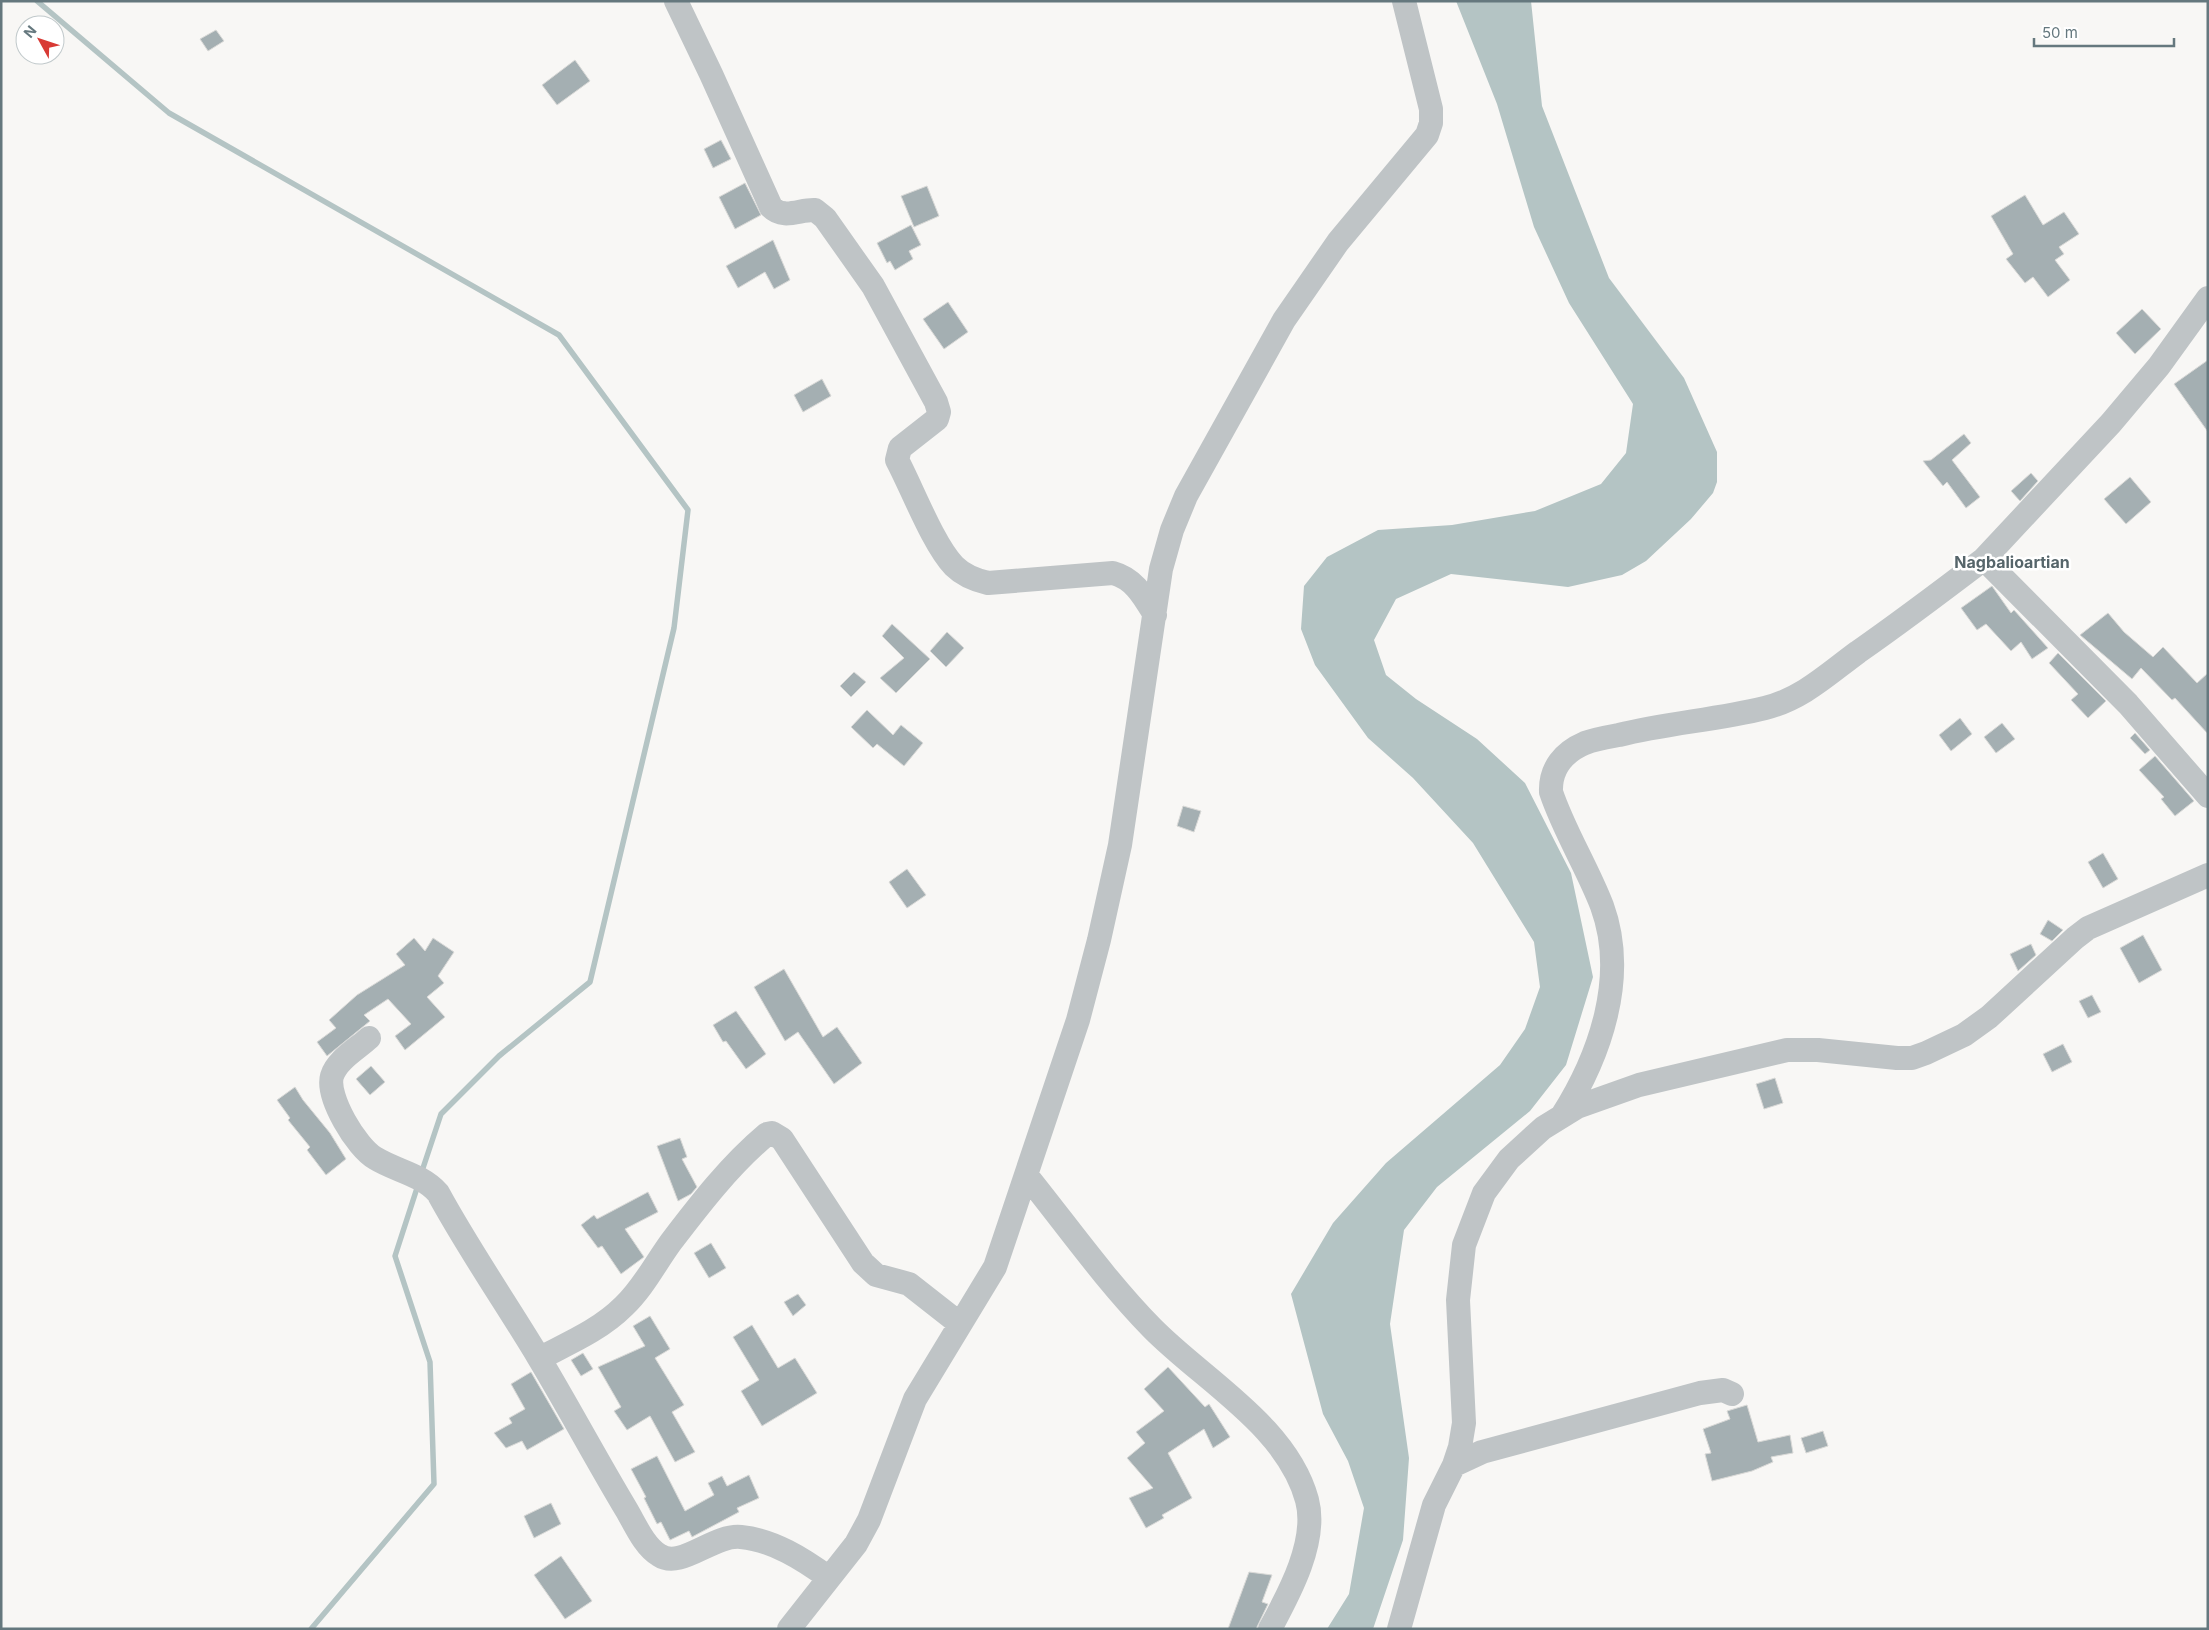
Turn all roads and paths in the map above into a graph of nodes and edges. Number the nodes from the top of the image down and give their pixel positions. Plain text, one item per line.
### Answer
1 (676, 1) edge
2 (1404, 1) edge
3 (2208, 298) edge
4 (1984, 559) junction
5 (1161, 569) junction
6 (1113, 573) junction
7 (1155, 615) junction
8 (2208, 796) edge
9 (2208, 874) edge
10 (369, 1038) dead end
11 (1562, 1116) junction
12 (1027, 1176) junction
13 (960, 1324) junction
14 (540, 1358) junction
15 (1732, 1394) dead end
16 (1454, 1464) junction
17 (829, 1578) junction
18 (789, 1629) edge
19 (1270, 1629) edge
20 (1399, 1629) edge

1 - 6 street
2 - 5 street
3 - 4 street
4 - 8 street
4 - 11 street
5 - 6 street
5 - 7 street
6 - 7 street
7 - 12 street
9 - 11 street
10 - 14 street
11 - 16 street
12 - 13 street
12 - 19 street
13 - 14 street
13 - 17 street
14 - 17 street
15 - 16 street
16 - 20 street
17 - 18 street

